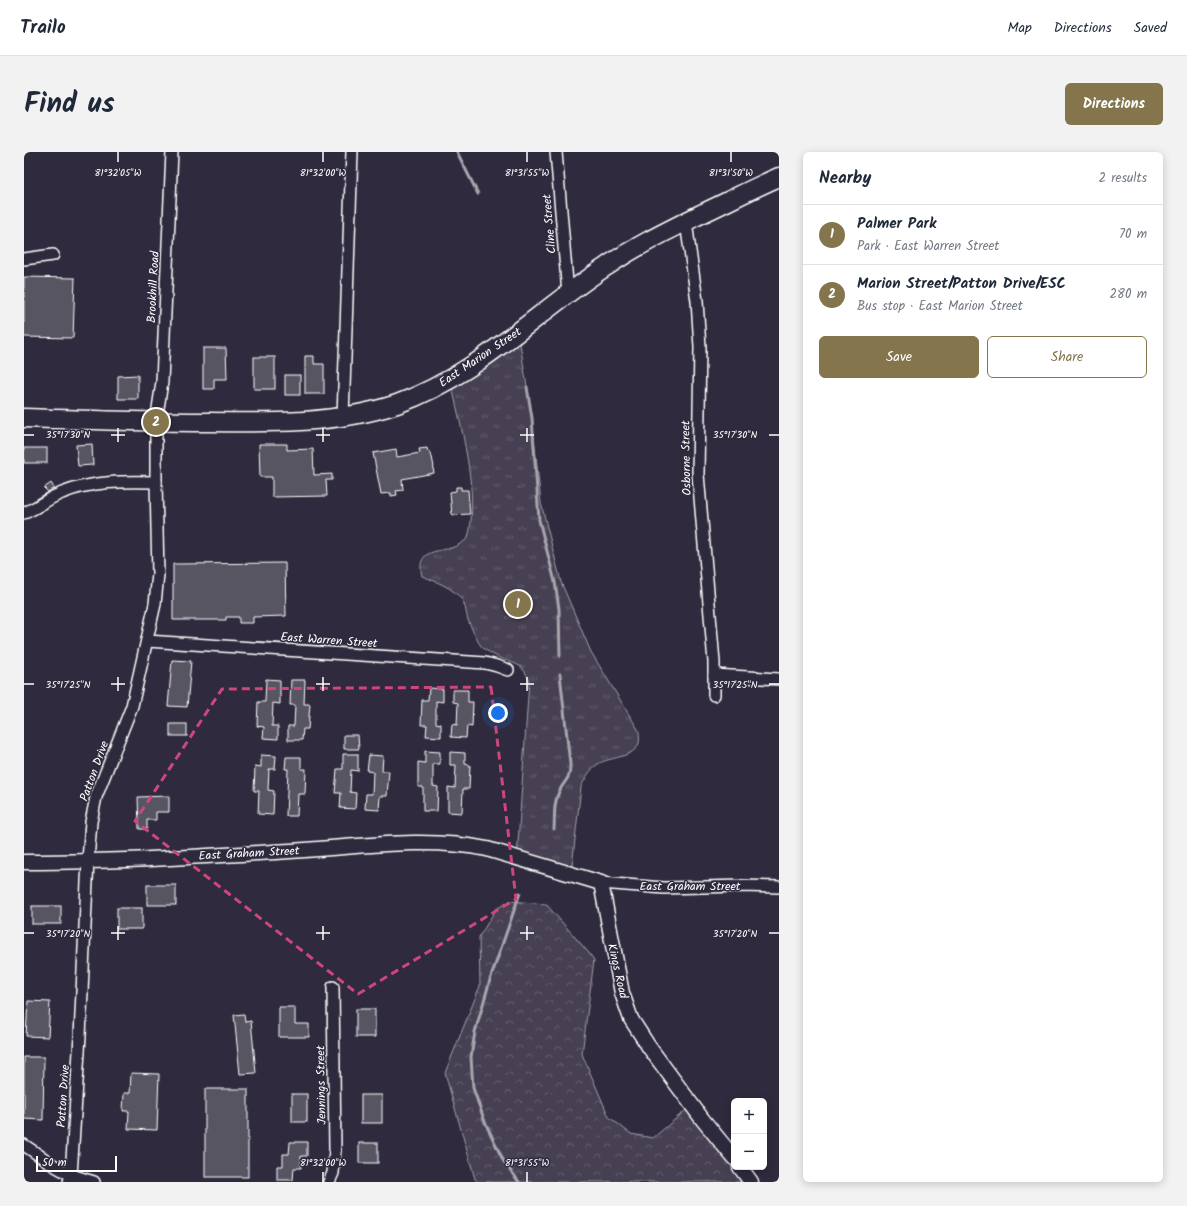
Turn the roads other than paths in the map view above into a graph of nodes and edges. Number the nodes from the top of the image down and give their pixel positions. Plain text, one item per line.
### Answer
1 (172, 152) edge
2 (352, 152) edge
3 (556, 152) edge
4 (779, 177) edge
5 (686, 222) junction
6 (53, 255) dead end
7 (24, 259) edge
8 (568, 294) junction
9 (342, 417) junction
10 (24, 418) edge
11 (156, 422) junction
12 (156, 482) junction
13 (24, 513) edge
14 (147, 641) junction
15 (508, 670) dead end
16 (714, 675) junction
17 (779, 680) edge
18 (714, 695) dead end
19 (88, 860) junction
20 (24, 862) edge
21 (601, 884) junction
22 (779, 887) edge
23 (333, 987) dead end
24 (24, 1145) edge
25 (731, 1154) edge
26 (742, 1170) edge
27 (70, 1179) edge
28 (94, 1182) edge
29 (329, 1182) edge
30 (751, 1182) edge

1 - 11 street, Brookhill Road
2 - 9 street
3 - 8 street, Cline Street
4 - 5 main road, East Marion Street
5 - 8 main road, East Marion Street
5 - 16 street, Osborne Street
6 - 7 street
8 - 9 main road, East Marion Street
9 - 11 main road, East Marion Street
10 - 11 main road, East Marion Street
11 - 12 street, Patton Drive
12 - 13 street
12 - 14 street, Patton Drive
14 - 15 street, East Warren Street
14 - 19 street, Patton Drive
16 - 17 street
16 - 18 street, Osborne Street
19 - 20 street, East Graham Street
19 - 21 street, East Graham Street
19 - 27 street, Patton Drive
21 - 22 street, East Graham Street
21 - 25 street, Kings Road
23 - 29 street, Jennings Street
24 - 27 street
26 - 30 street
27 - 28 street

